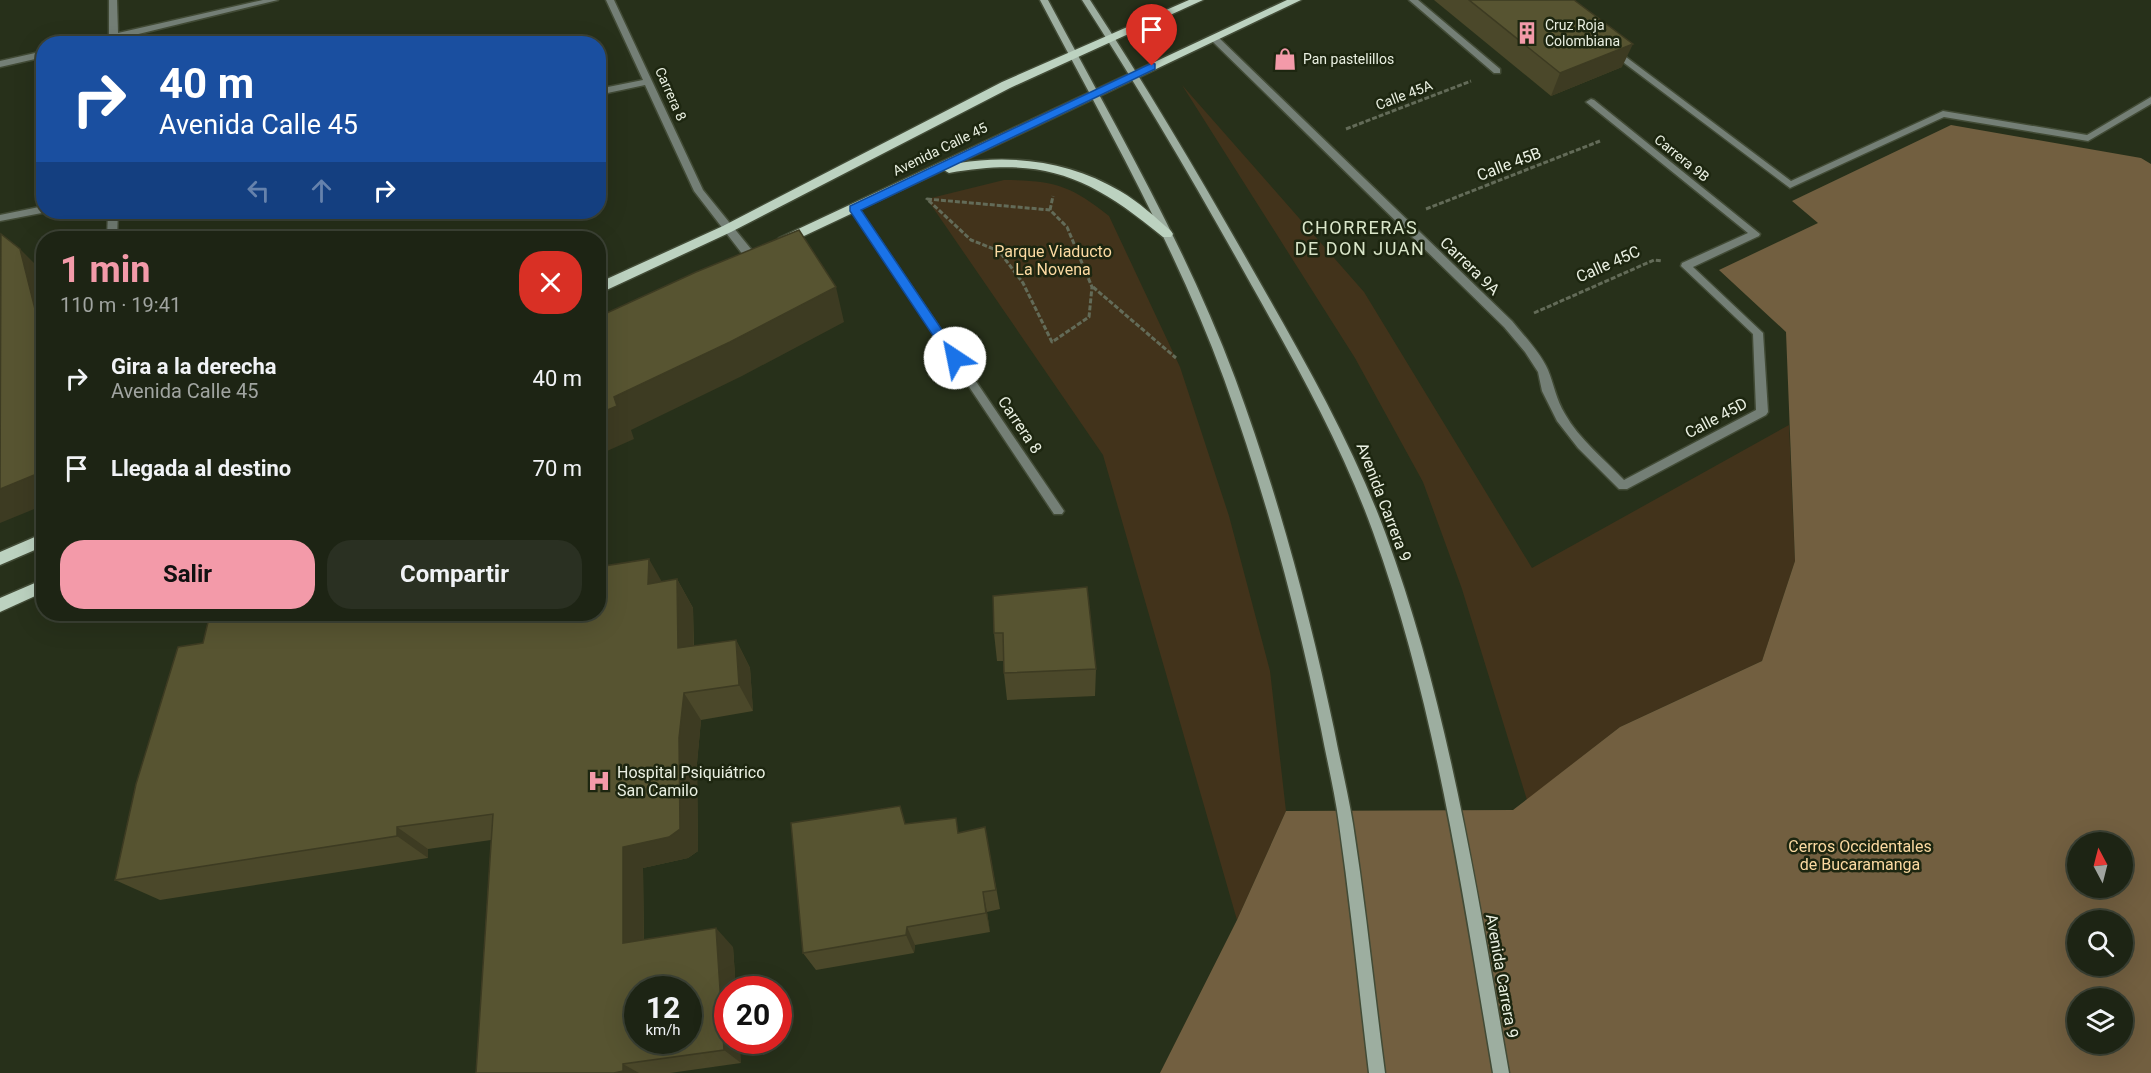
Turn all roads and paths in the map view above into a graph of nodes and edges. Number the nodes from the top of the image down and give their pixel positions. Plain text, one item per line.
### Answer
1 (113, 0) edge
2 (274, 0) edge
3 (610, 0) edge
4 (1044, 0) edge
5 (1086, 0) edge
6 (1198, 0) edge
7 (1296, 0) edge
8 (1413, 0) edge
9 (114, 36) edge
10 (130, 36) edge
11 (1214, 38) junction
12 (1110, 39) junction
13 (1603, 43) edge
14 (1074, 55) junction
15 (36, 56) edge
16 (0, 64) edge
17 (1497, 71) joint
18 (1133, 75) junction
19 (649, 81) junction
20 (606, 90) edge
21 (1093, 94) junction
22 (2151, 100) edge
23 (1591, 102) dead end
24 (1627, 131) junction
25 (1318, 140) junction
26 (931, 172) junction
27 (854, 208) junction
28 (36, 211) edge
29 (0, 218) edge
30 (1400, 219) junction
31 (728, 229) junction
32 (1167, 234) junction
33 (756, 254) joint
34 (1686, 266) junction
35 (606, 285) edge
36 (1092, 287) junction
37 (1508, 324) junction
38 (1176, 358) dead end
39 (1623, 486) joint
40 (1058, 511) dead end
41 (36, 543) edge
42 (0, 559) edge
43 (36, 589) edge
44 (0, 605) edge
45 (1377, 1073) edge
46 (1501, 1073) edge

1 - 9 street
2 - 10 street
3 - 19 street, Carrera 8
4 - 14 main road
5 - 12 main road, Avenida Carrera 9
6 - 12 main road, Avenida Calle 45
7 - 11 main road, Avenida Calle 45
8 - 17 street
11 - 18 main road, Avenida Calle 45
11 - 25 street, Carrera 9A
12 - 14 main road, Avenida Calle 45
12 - 18 main road, Avenida Carrera 9
13 - 22 street
14 - 21 main road
14 - 31 main road, Avenida Calle 45
15 - 16 street
17 - 25 path, Calle 45A
18 - 21 main road, Avenida Calle 45
18 - 46 main road, Avenida Carrera 9
19 - 20 street
19 - 31 street, Carrera 8
21 - 26 main road, Avenida Calle 45
21 - 32 main road
23 - 24 street, Carrera 9B
24 - 30 path, Calle 45B
24 - 34 street, Carrera 9B
25 - 30 street, Carrera 9A
26 - 27 main road, Avenida Calle 45
26 - 32 main road
27 - 33 main road, Avenida Calle 45
27 - 40 street, Carrera 8
28 - 29 street
30 - 37 street, Carrera 9A
31 - 33 street, Carrera 8
31 - 35 main road, Avenida Calle 45
32 - 45 main road
34 - 37 path, Calle 45C
34 - 39 street, Calle 45D
36 - 36 path
36 - 38 path
37 - 39 street, Carrera 9A
41 - 42 main road
43 - 44 main road

